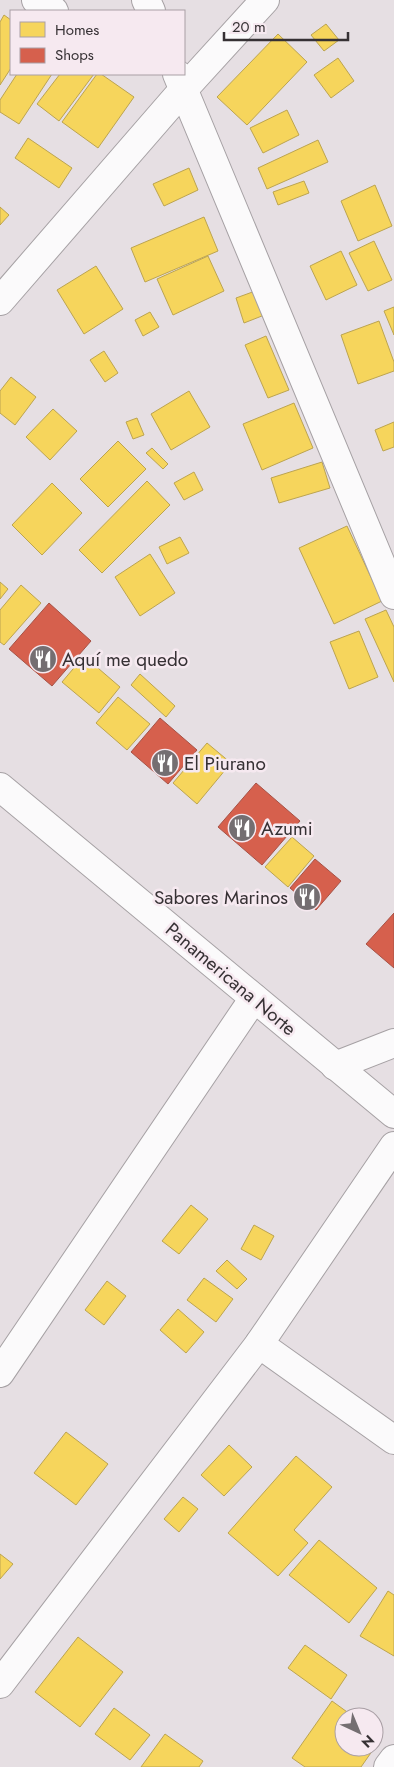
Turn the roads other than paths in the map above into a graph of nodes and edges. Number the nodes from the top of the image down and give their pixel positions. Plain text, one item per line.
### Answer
1 (36, 0) edge
2 (266, 0) edge
3 (52, 10) edge
4 (160, 75) edge
5 (180, 82) edge
6 (0, 301) edge
7 (394, 595) edge
8 (0, 786) edge
9 (254, 998) junction
10 (394, 1043) edge
11 (335, 1066) junction
12 (394, 1114) edge
13 (394, 1146) edge
14 (259, 1344) junction
15 (0, 1373) edge
16 (394, 1440) edge
17 (0, 1684) edge
18 (394, 1759) edge
19 (388, 1767) edge

1 - 3 main road
2 - 5 main road
4 - 5 main road
5 - 6 main road
5 - 7 main road
8 - 9 main road, Panamericana Norte
9 - 11 main road, Panamericana Norte
9 - 15 main road
10 - 11 main road
11 - 12 main road, Panamericana Norte
13 - 14 main road
14 - 16 main road
14 - 17 main road
18 - 19 main road

